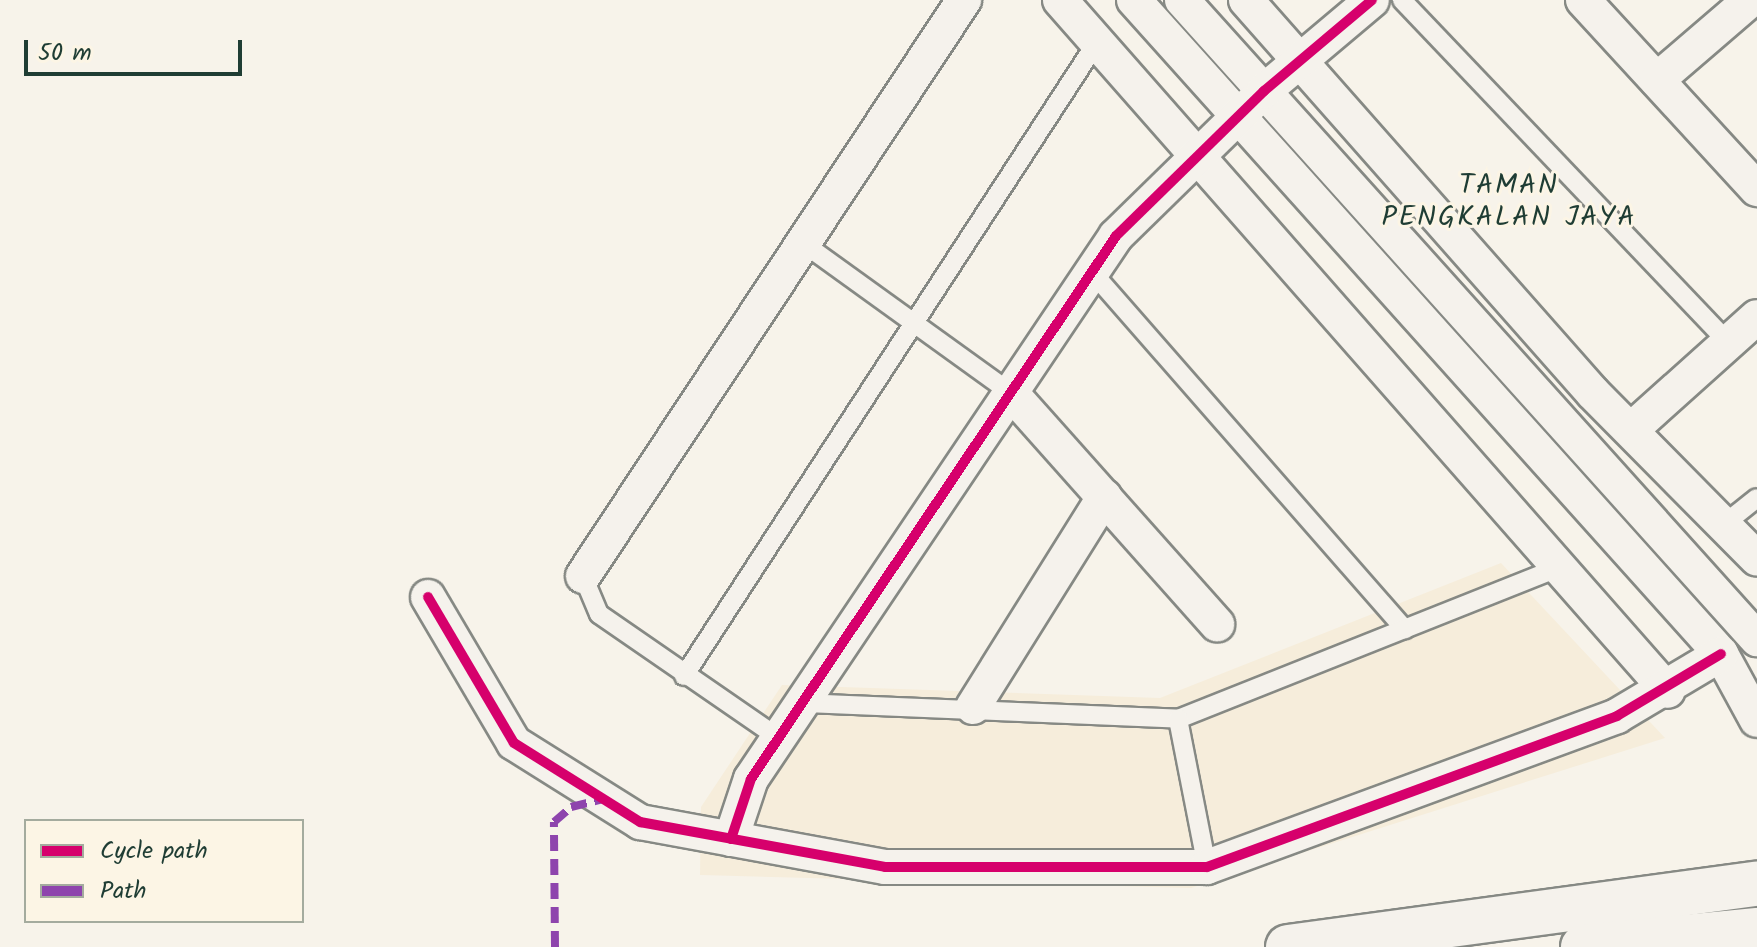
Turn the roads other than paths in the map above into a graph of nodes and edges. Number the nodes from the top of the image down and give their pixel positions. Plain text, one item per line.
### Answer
1 (964, 0) edge
2 (1060, 0) edge
3 (1134, 0) edge
4 (1182, 0) edge
5 (1246, 0) edge
6 (1372, 0) edge
7 (1402, 0) edge
8 (1583, 0) edge
9 (1750, 0) edge
10 (1097, 42) junction
11 (1302, 63) junction
12 (1657, 80) junction
13 (1264, 91) junction
14 (1238, 117) junction
15 (1198, 157) junction
16 (1752, 172) edge
17 (803, 243) junction
18 (1092, 272) junction
19 (1757, 317) edge
20 (912, 326) junction
21 (1728, 342) junction
22 (1011, 393) junction
23 (1631, 430) junction
24 (1104, 497) junction
25 (1757, 498) edge
26 (1723, 525) junction
27 (1757, 559) edge
28 (1559, 567) junction
29 (583, 576) joint
30 (428, 597) dead end
31 (1217, 624) dead end
32 (1405, 629) junction
33 (1757, 639) edge
34 (1721, 654) junction
35 (684, 676) junction
36 (1668, 691) junction
37 (803, 703) junction
38 (973, 707) junction
39 (1178, 719) junction
40 (1757, 720) edge
41 (779, 738) junction
42 (731, 839) junction
43 (1757, 864) edge
44 (1207, 867) junction
45 (1757, 884) edge
46 (1701, 891) junction
47 (1464, 927) junction
48 (1751, 929) edge
49 (1288, 947) edge
50 (1380, 947) edge
51 (1583, 947) edge

1 - 17 street
2 - 10 street
3 - 14 street
4 - 13 street
5 - 11 street
6 - 11 street
7 - 21 lane
8 - 12 street
9 - 12 street
10 - 15 street
10 - 20 lane
11 - 13 street
11 - 23 street
12 - 16 street
13 - 14 street
13 - 33 street
14 - 15 street
14 - 34 street
15 - 18 street
15 - 28 street
17 - 20 lane
17 - 29 street
18 - 22 street
18 - 32 lane
19 - 21 street
20 - 22 lane
20 - 35 lane
21 - 23 street
22 - 24 street
22 - 37 street
23 - 26 street
24 - 31 street
24 - 38 street
25 - 26 lane
26 - 27 street
28 - 32 lane
28 - 36 street
29 - 35 lane
30 - 42 street
32 - 39 lane
34 - 36 street
34 - 40 street
35 - 41 lane
36 - 44 street
37 - 38 lane
37 - 41 street
38 - 39 lane
39 - 44 lane
41 - 42 street
42 - 44 street
43 - 46 main road
45 - 46 main road
46 - 47 main road
47 - 49 main road
47 - 50 main road
48 - 51 main road

